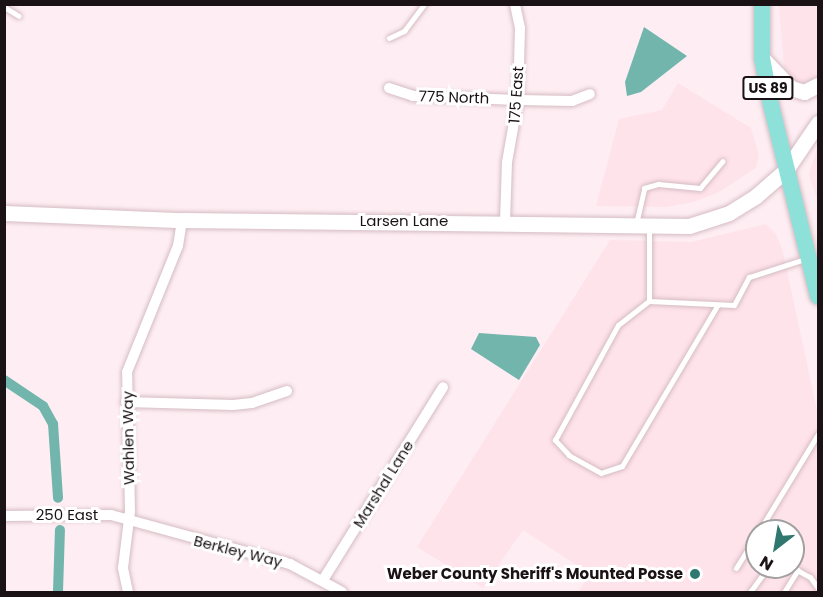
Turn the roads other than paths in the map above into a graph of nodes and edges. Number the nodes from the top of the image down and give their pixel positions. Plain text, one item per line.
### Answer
1 (424, 4) edge
2 (514, 4) edge
3 (760, 6) edge
4 (4, 7) edge
5 (19, 16) dead end
6 (389, 38) dead end
7 (762, 58) junction
8 (819, 85) edge
9 (389, 88) dead end
10 (591, 94) dead end
11 (518, 100) junction
12 (819, 123) edge
13 (723, 161) dead end
14 (786, 170) junction
15 (4, 213) edge
16 (182, 220) junction
17 (505, 222) junction
18 (642, 226) junction
19 (809, 258) junction
20 (819, 296) edge
21 (649, 301) junction
22 (717, 306) junction
23 (443, 387) dead end
24 (286, 392) dead end
25 (126, 402) junction
26 (819, 434) edge
27 (4, 516) edge
28 (766, 519) edge
29 (129, 521) junction
30 (745, 553) edge
31 (736, 568) dead end
32 (805, 576) edge
33 (759, 579) edge
34 (792, 579) edge
35 (323, 580) junction
36 (819, 588) edge
37 (128, 592) edge
38 (342, 592) edge
39 (750, 592) edge
40 (784, 592) edge

1 - 6 lane
2 - 11 street, 175 East
3 - 7 main road, US 89
4 - 5 lane
7 - 8 main road
7 - 14 main road, US 89
9 - 11 street, 775 North
10 - 11 street, 775 North
11 - 17 street, 175 East
12 - 14 main road, Larsen Lane
13 - 18 lane
14 - 18 main road, Larsen Lane
14 - 19 main road, US 89
15 - 16 main road, Larsen Lane
16 - 17 main road, Larsen Lane
16 - 25 street, Wahlen Way
17 - 18 main road, Larsen Lane
18 - 21 lane
19 - 20 main road, US 89
19 - 22 lane
21 - 22 lane
21 - 22 lane
23 - 35 street, Marshal Lane
24 - 25 street
25 - 29 street, Wahlen Way
26 - 28 lane
27 - 29 street, 250 East
29 - 35 street, Berkley Way
29 - 37 street, Wahlen Way
30 - 31 lane
32 - 36 lane
33 - 39 lane
34 - 40 lane
35 - 38 street, Berkley Way

